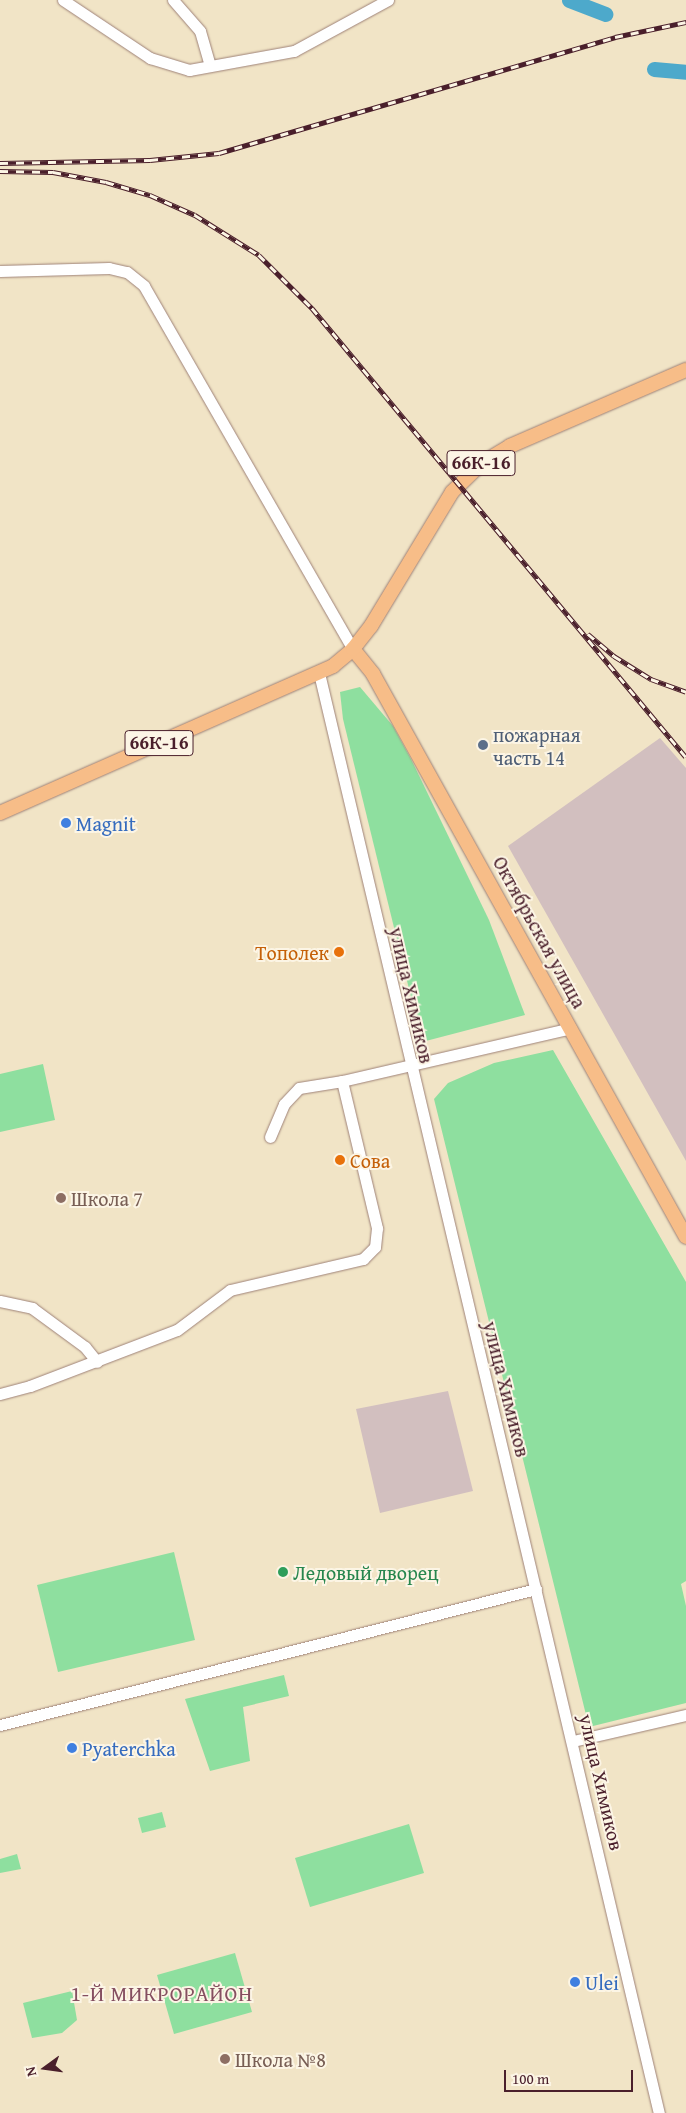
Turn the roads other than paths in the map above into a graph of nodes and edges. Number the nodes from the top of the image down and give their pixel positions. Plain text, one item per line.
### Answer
1 (63, 0) edge
2 (173, 0) edge
3 (388, 0) edge
4 (210, 66) junction
5 (0, 271) edge
6 (686, 370) edge
7 (353, 648) junction
8 (319, 673) junction
9 (0, 813) edge
10 (571, 1028) junction
11 (409, 1065) junction
12 (342, 1081) junction
13 (270, 1137) dead end
14 (686, 1238) edge
15 (0, 1301) edge
16 (97, 1362) junction
17 (0, 1394) edge
18 (536, 1590) junction
19 (686, 1714) edge
20 (0, 1726) edge
21 (573, 1741) junction
22 (659, 2113) edge

1 - 4 street
2 - 4 street
3 - 4 street
5 - 7 street
6 - 7 main road, 66К-16
7 - 8 main road, 66К-16
7 - 10 main road, Октябрьская улица
8 - 9 main road, 66К-16
8 - 11 street, улица Химиков
10 - 11 street
10 - 14 main road, Октябрьская улица
11 - 12 street
11 - 18 street, улица Химиков
12 - 13 street
12 - 16 street
15 - 16 street
16 - 17 street
18 - 20 street
18 - 21 street, улица Химиков
19 - 21 street
21 - 22 street, улица Химиков

